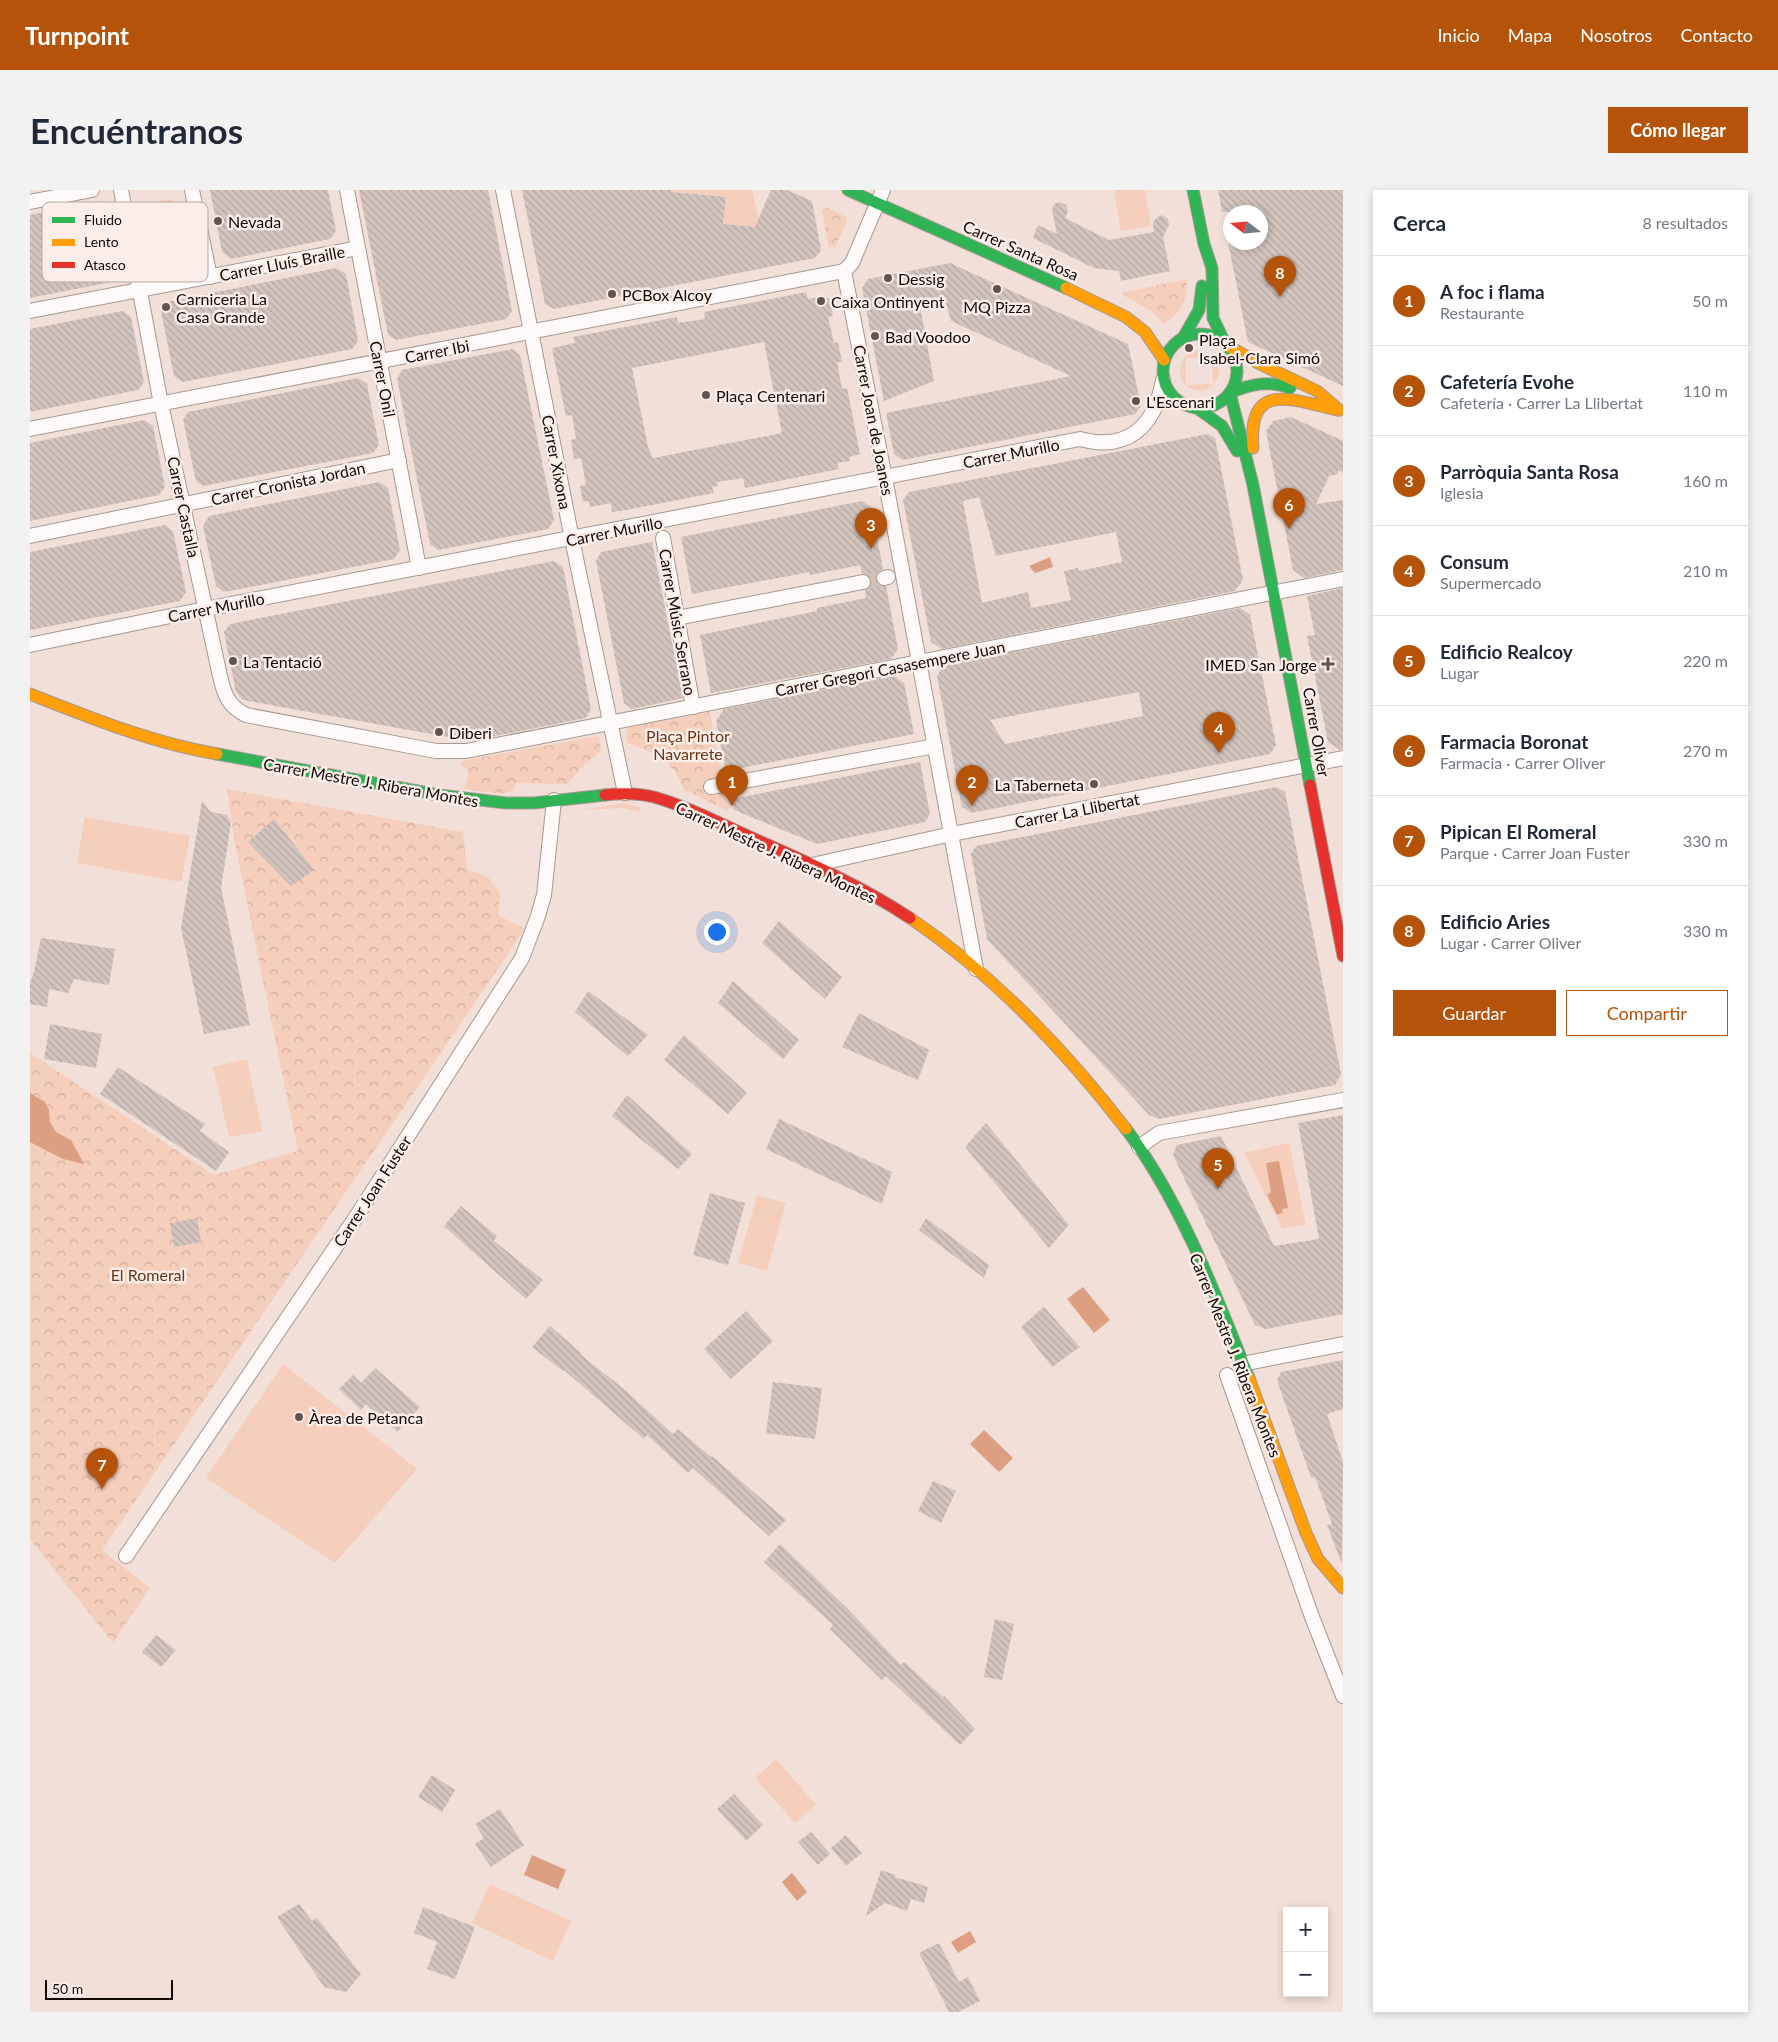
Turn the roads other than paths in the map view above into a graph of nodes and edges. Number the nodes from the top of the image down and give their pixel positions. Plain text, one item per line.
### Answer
1 (92, 190) edge
2 (347, 190) edge
3 (503, 190) edge
4 (848, 190) edge
5 (1193, 190) edge
6 (880, 196) edge
7 (30, 202) edge
8 (1204, 244) junction
9 (358, 248) junction
10 (208, 267) edge
11 (844, 271) junction
12 (210, 277) joint
13 (138, 282) edge
14 (183, 282) edge
15 (139, 290) junction
16 (30, 311) edge
17 (531, 333) junction
18 (1183, 338) junction
19 (1227, 345) junction
20 (1164, 360) junction
21 (380, 362) junction
22 (1163, 380) junction
23 (1230, 393) junction
24 (161, 404) junction
25 (1197, 408) junction
26 (1341, 411) edge
27 (30, 429) edge
28 (398, 460) junction
29 (885, 478) junction
30 (1253, 485) junction
31 (183, 504) junction
32 (30, 536) edge
33 (663, 538) dead end
34 (572, 539) junction
35 (419, 568) junction
36 (1343, 579) edge
37 (863, 582) tunnel mouth
38 (1274, 592) junction
39 (206, 609) junction
40 (677, 618) junction
41 (30, 645) edge
42 (919, 661) junction
43 (30, 694) edge
44 (693, 707) junction
45 (610, 724) junction
46 (935, 746) junction
47 (436, 750) joint
48 (1343, 758) edge
49 (1306, 765) junction
50 (711, 787) dead end
51 (625, 793) junction
52 (554, 800) junction
53 (952, 834) junction
54 (812, 865) junction
55 (1343, 956) edge
56 (976, 969) junction
57 (1343, 1100) edge
58 (1139, 1147) junction
59 (1343, 1344) edge
60 (1242, 1364) junction
61 (1227, 1375) dead end
62 (126, 1556) dead end
63 (1341, 1584) edge
64 (1343, 1696) edge

1 - 7 street
2 - 9 street, Carrer Onil
3 - 17 street, Carrer Xixona
4 - 6 main road, Carrer Santa Rosa
5 - 8 main road
6 - 11 street
6 - 20 main road, Carrer Santa Rosa
8 - 18 main road
8 - 19 main road
9 - 12 street, Carrer Lluís Braille
9 - 21 street, Carrer Onil
10 - 12 street
11 - 17 street, Carrer Ibi
11 - 29 street, Carrer Joan de Joanes
13 - 15 street, Carrer Castalla
14 - 15 street, Carrer Lluís Braille
15 - 16 street, Carrer Lluís Braille
15 - 24 street, Carrer Castalla
17 - 21 street, Carrer Ibi
17 - 34 street, Carrer Xixona
18 - 19 main road
18 - 20 main road
19 - 23 main road
19 - 26 main road
20 - 22 main road
21 - 24 street, Carrer Ibi
21 - 28 street, Carrer Onil
22 - 25 main road
22 - 29 street, Carrer Murillo
23 - 25 main road
23 - 26 main road
23 - 30 main road, Carrer Oliver
24 - 27 street, Carrer Ibi
24 - 31 street, Carrer Castalla
25 - 30 main road, Carrer Oliver
26 - 30 main road
28 - 31 street, Carrer Cronista Jordan
28 - 35 street, Carrer Onil
29 - 34 street, Carrer Murillo
29 - 42 street, Carrer Joan de Joanes
30 - 38 main road, Carrer Oliver
31 - 32 street, Carrer Cronista Jordan
31 - 39 street, Carrer Castalla
33 - 40 street, Carrer Músic Serrano
34 - 35 street, Carrer Murillo
34 - 45 street, Carrer Xixona
35 - 39 street, Carrer Murillo
36 - 38 street, Carrer Gregori Casasempere Juan
37 - 40 street
38 - 42 street, Carrer Gregori Casasempere Juan
38 - 49 main road, Carrer Oliver
39 - 41 street, Carrer Murillo
39 - 47 street, Carrer Castalla
40 - 44 street, Carrer Músic Serrano
42 - 44 street, Carrer Gregori Casasempere Juan
42 - 46 street, Carrer Joan de Joanes
43 - 52 main road, Carrer Mestre J. Ribera Montes
44 - 45 street, Carrer Gregori Casasempere Juan
45 - 47 street, Carrer Gregori Casasempere Juan
45 - 51 street, Carrer Xixona
46 - 50 street
46 - 53 street, Carrer Joan de Joanes
48 - 49 street, Carrer La Llibertat
49 - 53 street, Carrer La Llibertat
49 - 55 main road, Carrer Oliver
51 - 52 main road, Carrer Mestre J. Ribera Montes
51 - 54 main road, Carrer Mestre J. Ribera Montes
52 - 62 street, Carrer Joan Fuster
53 - 54 street, Carrer La Llibertat
53 - 56 street, Carrer Joan de Joanes
54 - 56 main road, Carrer Mestre J. Ribera Montes
56 - 58 main road, Carrer Mestre J. Ribera Montes
57 - 58 street
58 - 60 main road, Carrer Mestre J. Ribera Montes
59 - 60 street
60 - 63 main road, Carrer Mestre J. Ribera Montes
61 - 64 street

